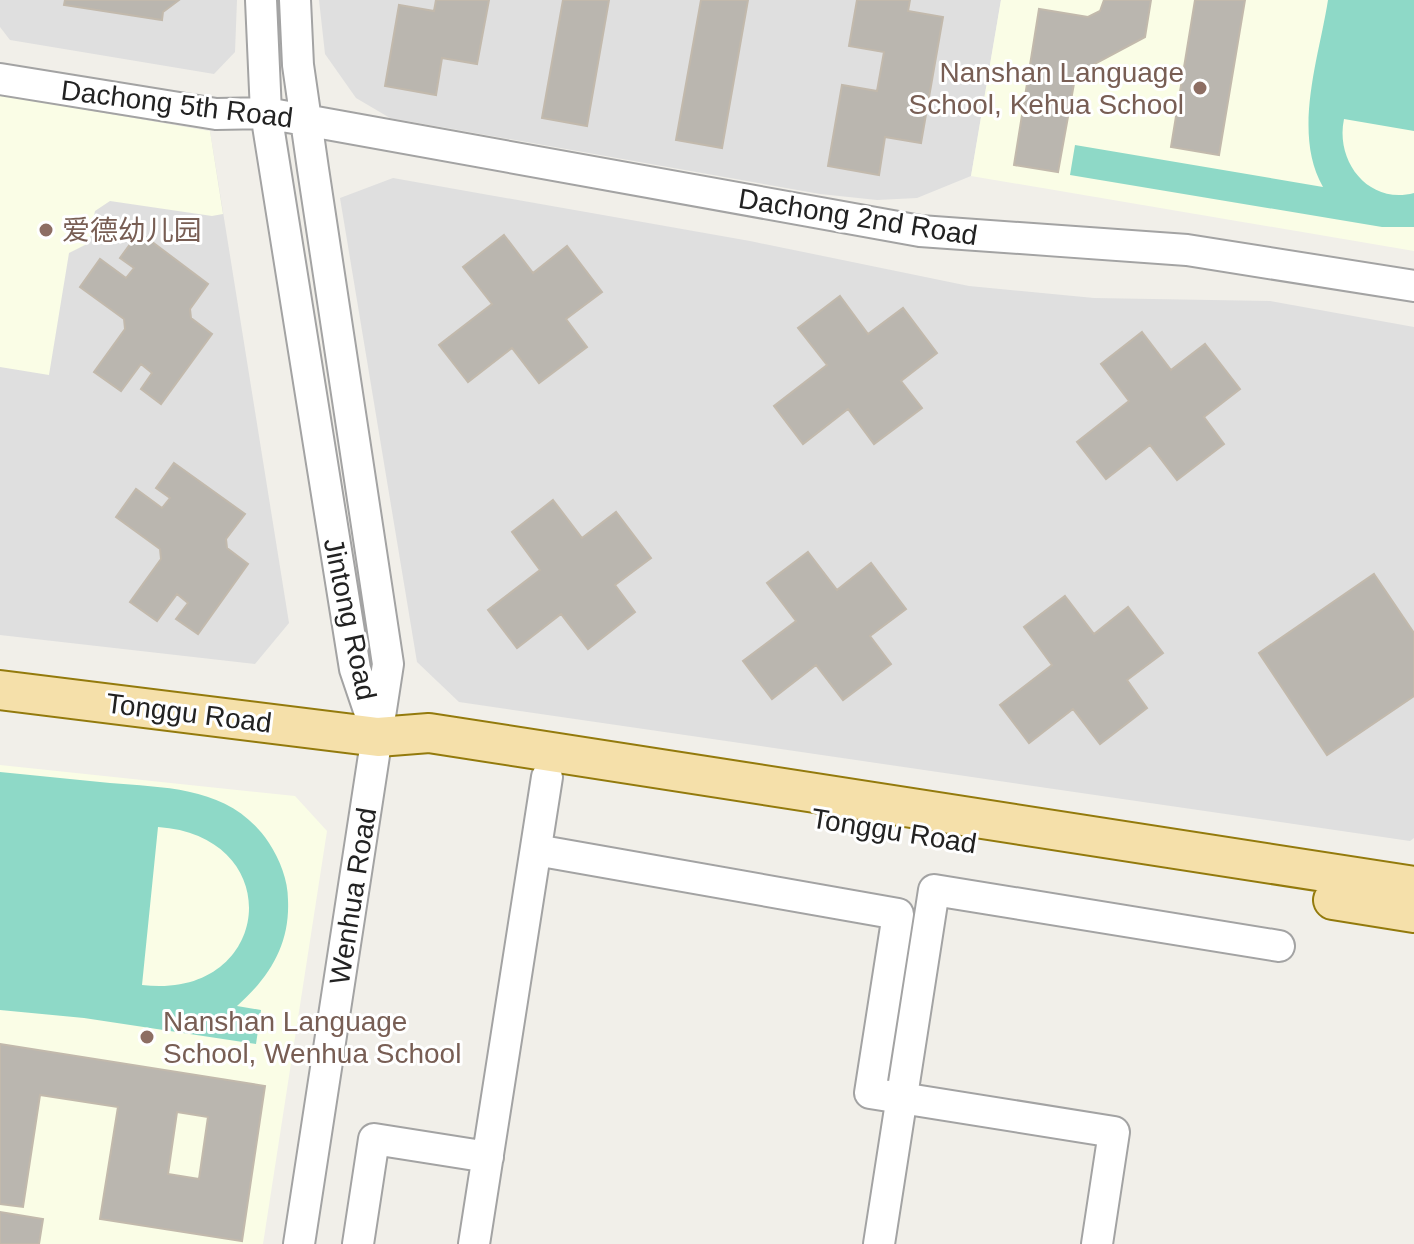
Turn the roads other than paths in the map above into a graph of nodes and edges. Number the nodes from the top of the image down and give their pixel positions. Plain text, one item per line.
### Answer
1 (261, 0) edge
2 (295, 0) edge
3 (0, 79) edge
4 (266, 113) junction
5 (306, 121) junction
6 (1414, 286) edge
7 (0, 690) edge
8 (378, 737) junction
9 (547, 777) junction
10 (536, 850) junction
11 (1414, 886) edge
12 (1414, 913) edge
13 (1279, 946) dead end
14 (901, 1098) junction
15 (488, 1157) junction
16 (299, 1244) edge
17 (358, 1244) edge
18 (474, 1244) edge
19 (879, 1244) edge
20 (1097, 1244) edge

1 - 4 street, Jintong Road
2 - 5 street, Jintong Road
3 - 4 street, Dachong 5th Road
4 - 5 street, Dachong 5th Road
4 - 8 street, Jintong Road
5 - 6 street, Dachong 2nd Road
5 - 8 street, Jintong Road
7 - 8 main road, Tonggu Road
8 - 9 main road, Tonggu Road
8 - 11 main road, Tonggu Road
8 - 16 street, Wenhua Road
9 - 10 street
9 - 12 main road, Tonggu Road
10 - 14 street
10 - 15 street
13 - 14 street
14 - 19 street
14 - 20 street
15 - 17 street
15 - 18 street

